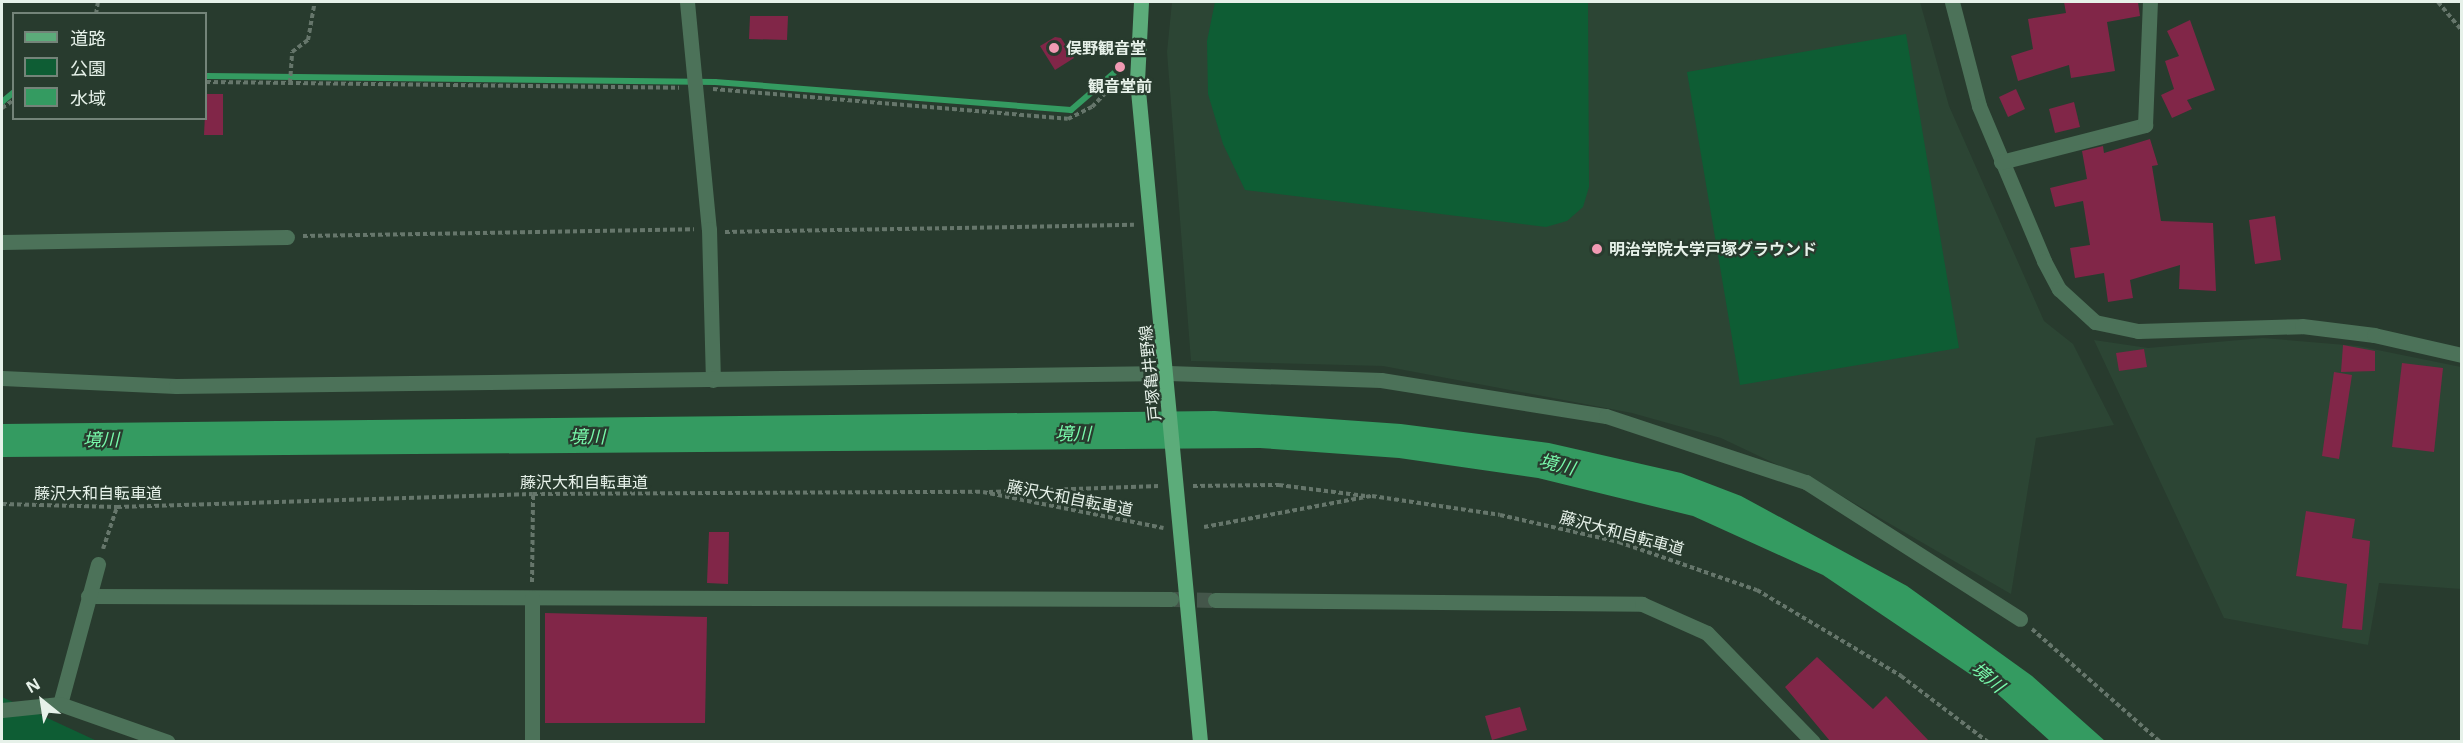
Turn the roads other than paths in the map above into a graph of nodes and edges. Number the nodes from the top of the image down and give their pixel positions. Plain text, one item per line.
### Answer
1 (687, 2) edge
2 (1141, 2) edge
3 (1952, 2) edge
4 (2150, 2) edge
5 (2001, 162) junction
6 (287, 237) dead end
7 (2, 242) edge
8 (2462, 355) edge
9 (1169, 377) junction
10 (2, 378) edge
11 (713, 380) junction
12 (98, 564) road end
13 (88, 596) junction
14 (532, 598) junction
15 (1171, 599) tunnel mouth
16 (1215, 600) tunnel mouth
17 (2020, 619) road end
18 (60, 704) junction
19 (2, 710) edge
20 (168, 741) edge
21 (532, 741) edge
22 (1200, 741) edge
23 (1813, 741) edge

1 - 11 street
2 - 9 main road, 戸塚亀井野線
3 - 5 street
4 - 5 street
5 - 8 street
6 - 7 street
9 - 11 street
9 - 17 street
9 - 22 main road, 戸塚亀井野線
10 - 11 street
12 - 13 street
13 - 14 street
13 - 18 street
14 - 15 street
14 - 21 street
16 - 23 street
18 - 19 street
18 - 20 street

